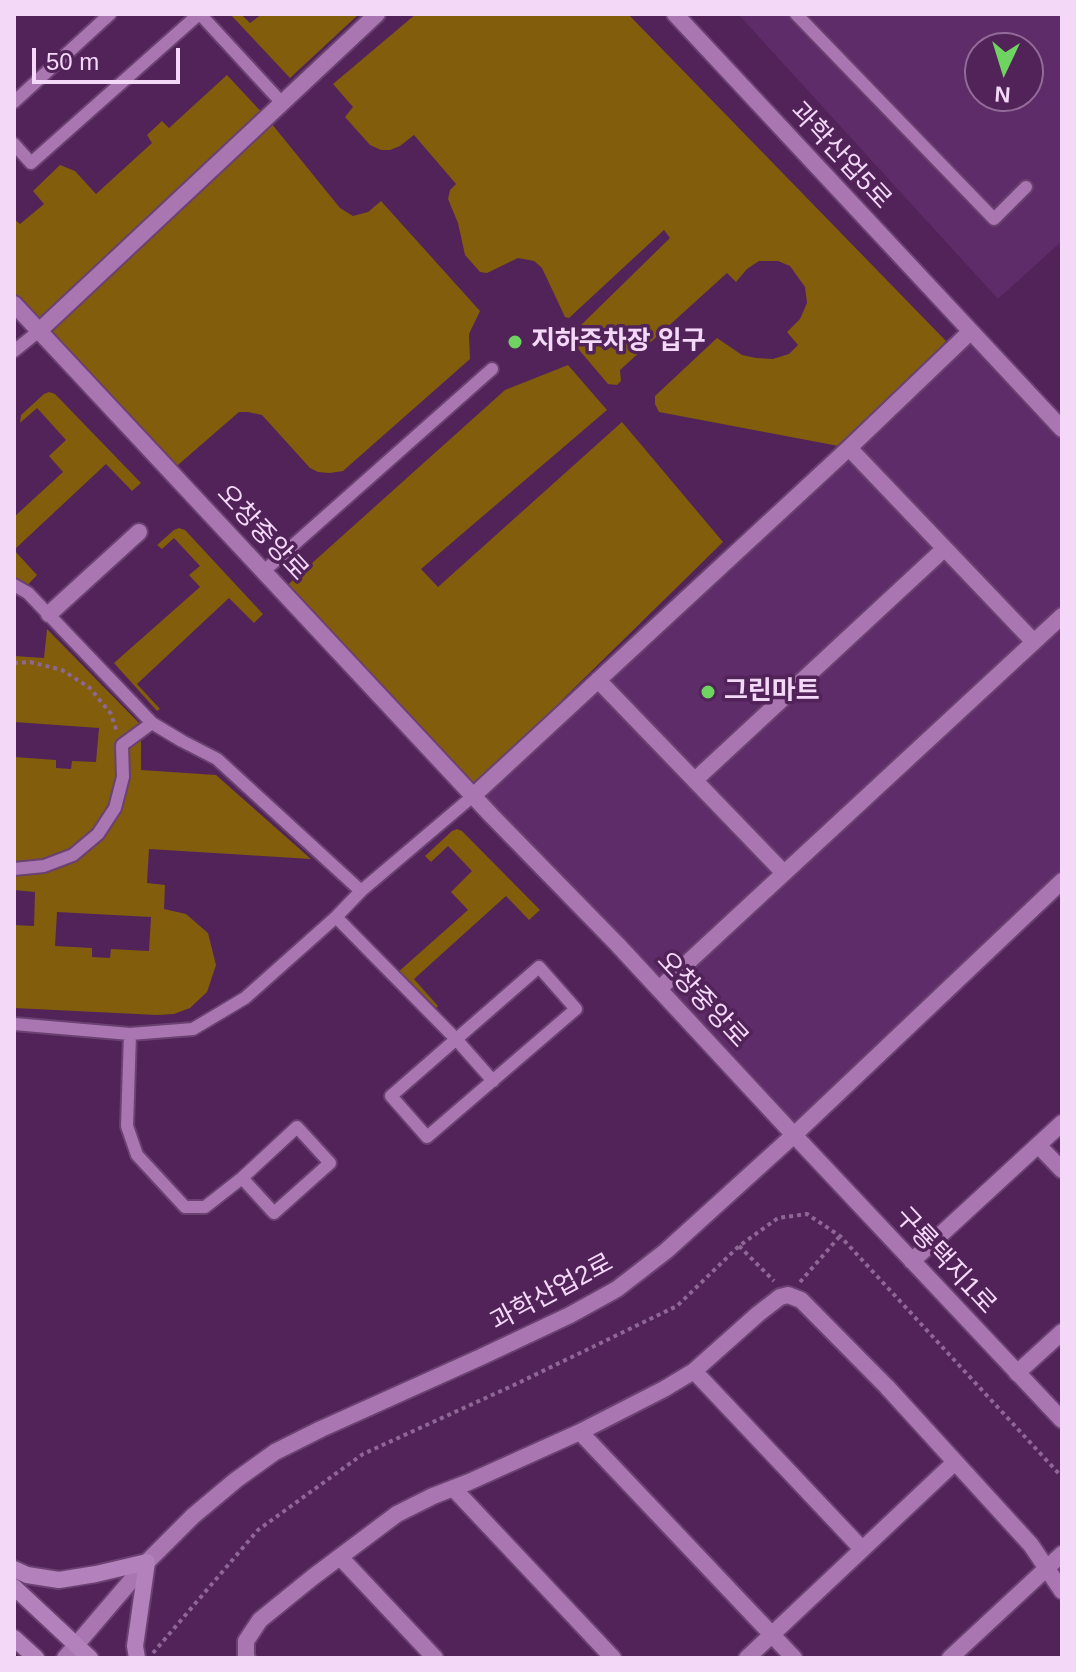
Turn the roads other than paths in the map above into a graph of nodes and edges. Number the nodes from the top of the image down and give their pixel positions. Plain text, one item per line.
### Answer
1 (110, 14) edge
2 (200, 14) edge
3 (377, 14) edge
4 (796, 14) edge
5 (683, 17) edge
6 (14, 102) edge
7 (282, 103) junction
8 (14, 144) edge
9 (1026, 187) dead end
10 (14, 304) edge
11 (39, 331) junction
12 (970, 332) junction
13 (14, 351) edge
14 (492, 369) dead end
15 (1062, 429) edge
16 (849, 448) junction
17 (139, 532) dead end
18 (944, 549) junction
19 (264, 571) junction
20 (14, 585) edge
21 (49, 614) junction
22 (1062, 616) edge
23 (1034, 642) junction
24 (598, 680) junction
25 (152, 723) junction
26 (695, 780) junction
27 (473, 796) junction
28 (14, 869) edge
29 (784, 873) junction
30 (1062, 881) edge
31 (361, 891) junction
32 (336, 917) junction
33 (659, 989) junction
34 (14, 1024) edge
35 (130, 1034) junction
36 (456, 1039) junction
37 (493, 1081) junction
38 (1062, 1123) edge
39 (794, 1135) junction
40 (1038, 1145) junction
41 (1062, 1170) edge
42 (242, 1178) junction
43 (912, 1261) junction
44 (1062, 1332) edge
45 (694, 1371) junction
46 (1017, 1373) junction
47 (1062, 1420) edge
48 (580, 1432) junction
49 (955, 1462) junction
50 (453, 1488) junction
51 (862, 1549) junction
52 (1062, 1554) edge
53 (340, 1557) junction
54 (147, 1562) junction
55 (1047, 1567) junction
56 (14, 1569) edge
57 (14, 1587) edge
58 (1062, 1591) edge
59 (772, 1635) junction
60 (14, 1638) edge
61 (70, 1652) edge
62 (36, 1658) edge
63 (90, 1658) edge
64 (137, 1658) edge
65 (247, 1658) edge
66 (435, 1658) edge
67 (613, 1658) edge
68 (747, 1658) edge
69 (794, 1658) edge
70 (950, 1658) edge

1 - 6 lane
2 - 7 lane
2 - 8 lane
3 - 7 street
4 - 9 lane
5 - 12 street, 과학산업5로
7 - 11 street
10 - 11 street, 오창중앙로
11 - 13 lane
11 - 19 street, 오창중앙로
12 - 15 street, 과학산업5로
12 - 16 street
14 - 19 lane
16 - 18 street
16 - 24 street
17 - 21 street
18 - 23 street
18 - 26 street
19 - 27 street, 오창중앙로
20 - 21 lane
21 - 25 lane
22 - 23 street
23 - 29 street
24 - 26 street
24 - 27 street
25 - 28 lane
25 - 31 lane
26 - 29 street
27 - 31 lane
27 - 33 street, 오창중앙로
29 - 33 street
30 - 39 street, 과학산업2로
31 - 32 lane
32 - 35 lane
32 - 36 lane
33 - 39 street, 오창중앙로
34 - 35 lane
35 - 42 lane
36 - 37 lane
36 - 37 lane
36 - 37 lane
38 - 40 street
39 - 43 street, 구룡택지1로
39 - 54 street, 과학산업2로
40 - 41 street
40 - 43 street
42 - 42 lane
43 - 46 street, 구룡택지1로
44 - 46 street
45 - 48 street
45 - 49 street
45 - 51 street
46 - 47 street, 구룡택지1로
48 - 50 street
48 - 59 street
49 - 51 street
49 - 55 street
50 - 53 street
50 - 67 street
51 - 59 street
52 - 55 street
53 - 65 street
53 - 66 street
54 - 56 main road
54 - 61 street, 과학산업2로
54 - 64 main road
55 - 58 street
55 - 70 street
57 - 61 main road
59 - 68 street
59 - 69 street
60 - 62 main road
61 - 63 main road

